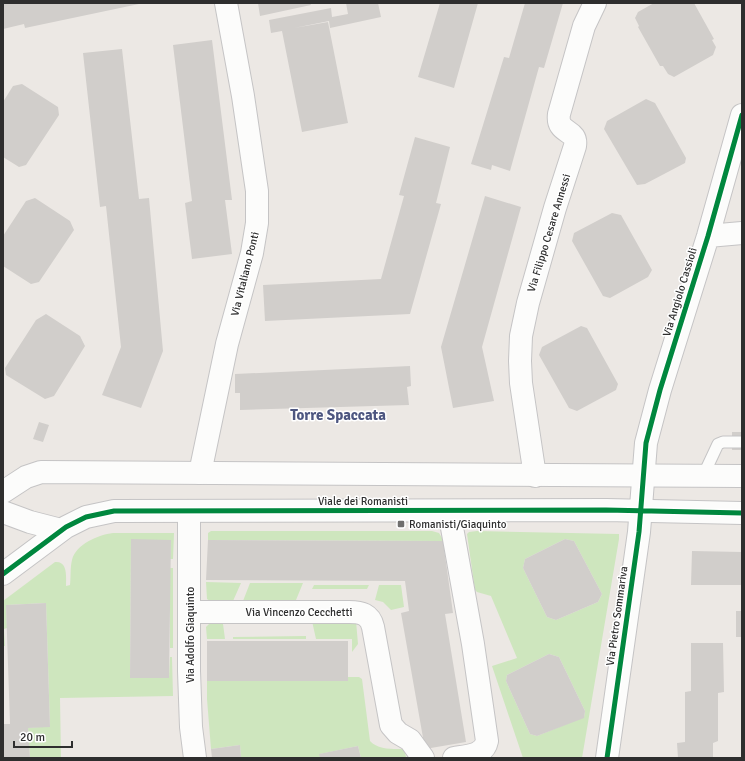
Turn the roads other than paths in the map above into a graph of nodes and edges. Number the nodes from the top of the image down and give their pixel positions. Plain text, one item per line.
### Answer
1 (226, 3) edge
2 (595, 3) edge
3 (742, 116) edge
4 (742, 233) edge
5 (708, 236) junction
6 (742, 442) edge
7 (200, 473) junction
8 (535, 476) junction
9 (643, 476) junction
10 (703, 476) junction
11 (742, 476) edge
12 (3, 492) edge
13 (189, 511) junction
14 (449, 511) junction
15 (641, 511) junction
16 (3, 512) edge
17 (742, 513) edge
18 (61, 530) junction
19 (3, 574) edge
20 (190, 612) junction
21 (195, 758) edge
22 (423, 758) edge
23 (454, 758) edge
24 (607, 758) edge

1 - 7 street, Via Vitaliano Ponti
2 - 8 street, Via Filippo Cesare Annessi
3 - 5 street, Via Angiolo Cassioli
4 - 5 street
5 - 9 street, Via Angiolo Cassioli
6 - 10 lane
7 - 8 street
7 - 12 street
8 - 9 street
9 - 10 street
9 - 15 street, Via Pietro Sommariva
10 - 11 street
13 - 14 street, Viale dei Romanisti
13 - 18 street, Viale dei Romanisti
13 - 20 street, Via Adolfo Giaquinto
14 - 15 street, Viale dei Romanisti
14 - 23 street
15 - 17 street, Viale dei Romanisti
15 - 24 street, Via Pietro Sommariva
16 - 18 street
18 - 19 street, Viale dei Romanisti
20 - 21 street, Via Adolfo Giaquinto
20 - 22 street, Via Vincenzo Cecchetti

